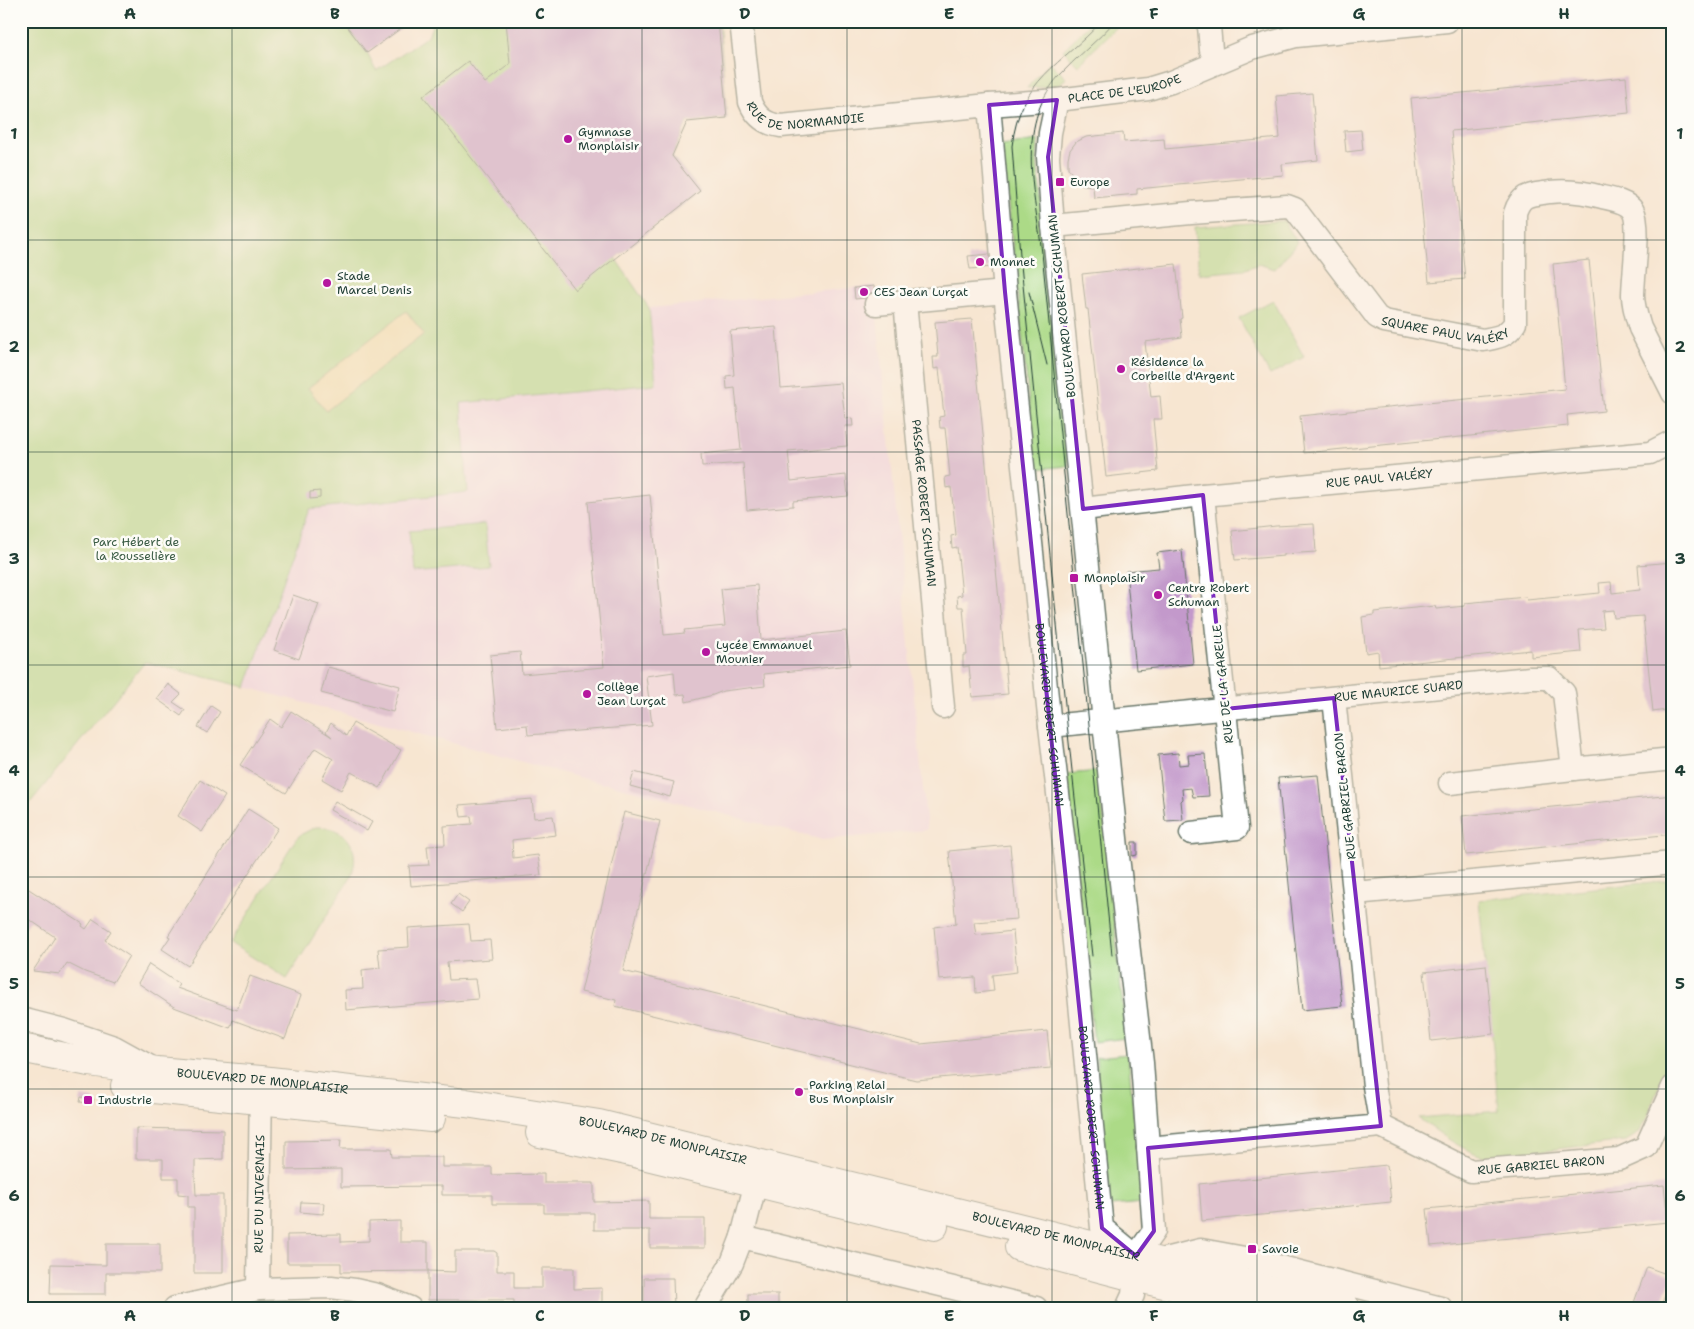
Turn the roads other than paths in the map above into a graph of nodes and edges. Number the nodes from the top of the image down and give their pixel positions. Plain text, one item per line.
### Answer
1 (741, 21) edge
2 (1206, 21) edge
3 (1447, 21) edge
4 (1214, 56) junction
5 (1057, 100) junction
6 (989, 105) junction
7 (1048, 157) joint
8 (1053, 226) junction
9 (1005, 292) junction
10 (905, 302) junction
11 (876, 304) dead end
12 (1673, 393) edge
13 (1673, 441) edge
14 (1203, 496) junction
15 (1083, 509) junction
16 (1334, 698) junction
17 (943, 707) dead end
18 (1226, 709) junction
19 (1104, 721) junction
20 (1050, 726) junction
21 (1673, 759) edge
22 (1573, 770) junction
23 (1450, 783) dead end
24 (1191, 833) dead end
25 (1673, 863) edge
26 (1355, 893) junction
27 (21, 1019) edge
28 (21, 1048) edge
29 (21, 1067) edge
30 (157, 1071) junction
31 (1673, 1087) edge
32 (261, 1090) junction
33 (1380, 1126) junction
34 (1148, 1148) junction
35 (759, 1173) junction
36 (742, 1237) junction
37 (1143, 1265) junction
38 (258, 1289) junction
39 (175, 1308) edge
40 (410, 1308) edge
41 (705, 1308) edge
42 (1036, 1308) edge
43 (1127, 1308) edge
44 (1265, 1308) edge
45 (1346, 1308) edge
46 (1441, 1308) edge

1 - 6 street, RUE DE NORMANDIE
2 - 4 street
3 - 4 street, PLACE DE L'EUROPE
4 - 5 street, PLACE DE L'EUROPE
5 - 6 street
5 - 7 street, PLACE DE L'EUROPE
6 - 9 street, BOULEVARD ROBERT SCHUMAN
7 - 8 street, BOULEVARD ROBERT SCHUMAN
8 - 12 street, SQUARE PAUL VALÉRY
8 - 15 street, BOULEVARD ROBERT SCHUMAN
9 - 10 street
9 - 20 street, BOULEVARD ROBERT SCHUMAN
10 - 11 street
10 - 17 street, PASSAGE ROBERT SCHUMAN
13 - 14 street, RUE PAUL VALÉRY
14 - 15 street, RUE PAUL VALÉRY
14 - 18 street, RUE DE LA GARELLE
15 - 19 street, BOULEVARD ROBERT SCHUMAN
16 - 18 street, RUE MAURICE SUARD
16 - 22 street, RUE MAURICE SUARD
16 - 26 street, RUE GABRIEL BARON
18 - 19 street, RUE MAURICE SUARD
18 - 24 street, RUE DE LA GARELLE
19 - 20 street, RUE MAURICE SUARD
19 - 34 street, BOULEVARD ROBERT SCHUMAN
20 - 37 street, BOULEVARD ROBERT SCHUMAN
21 - 22 street
22 - 23 street
25 - 26 street
26 - 33 street, RUE GABRIEL BARON
27 - 30 street, BOULEVARD DE MONPLAISIR
28 - 30 main road, BOULEVARD DE MONPLAISIR
29 - 32 main road, BOULEVARD DE MONPLAISIR
30 - 32 main road, BOULEVARD DE MONPLAISIR
31 - 33 street, RUE GABRIEL BARON
32 - 35 main road, BOULEVARD DE MONPLAISIR
32 - 38 street, RUE DU NIVERNAIS
33 - 34 street
34 - 37 street, BOULEVARD ROBERT SCHUMAN
35 - 36 street
35 - 37 main road, BOULEVARD DE MONPLAISIR
36 - 41 street
36 - 42 street
37 - 43 street
37 - 44 main road, BOULEVARD DE MONPLAISIR
37 - 45 main road, BOULEVARD DE MONPLAISIR
37 - 46 street, BOULEVARD DE MONPLAISIR
38 - 39 street
38 - 40 street

